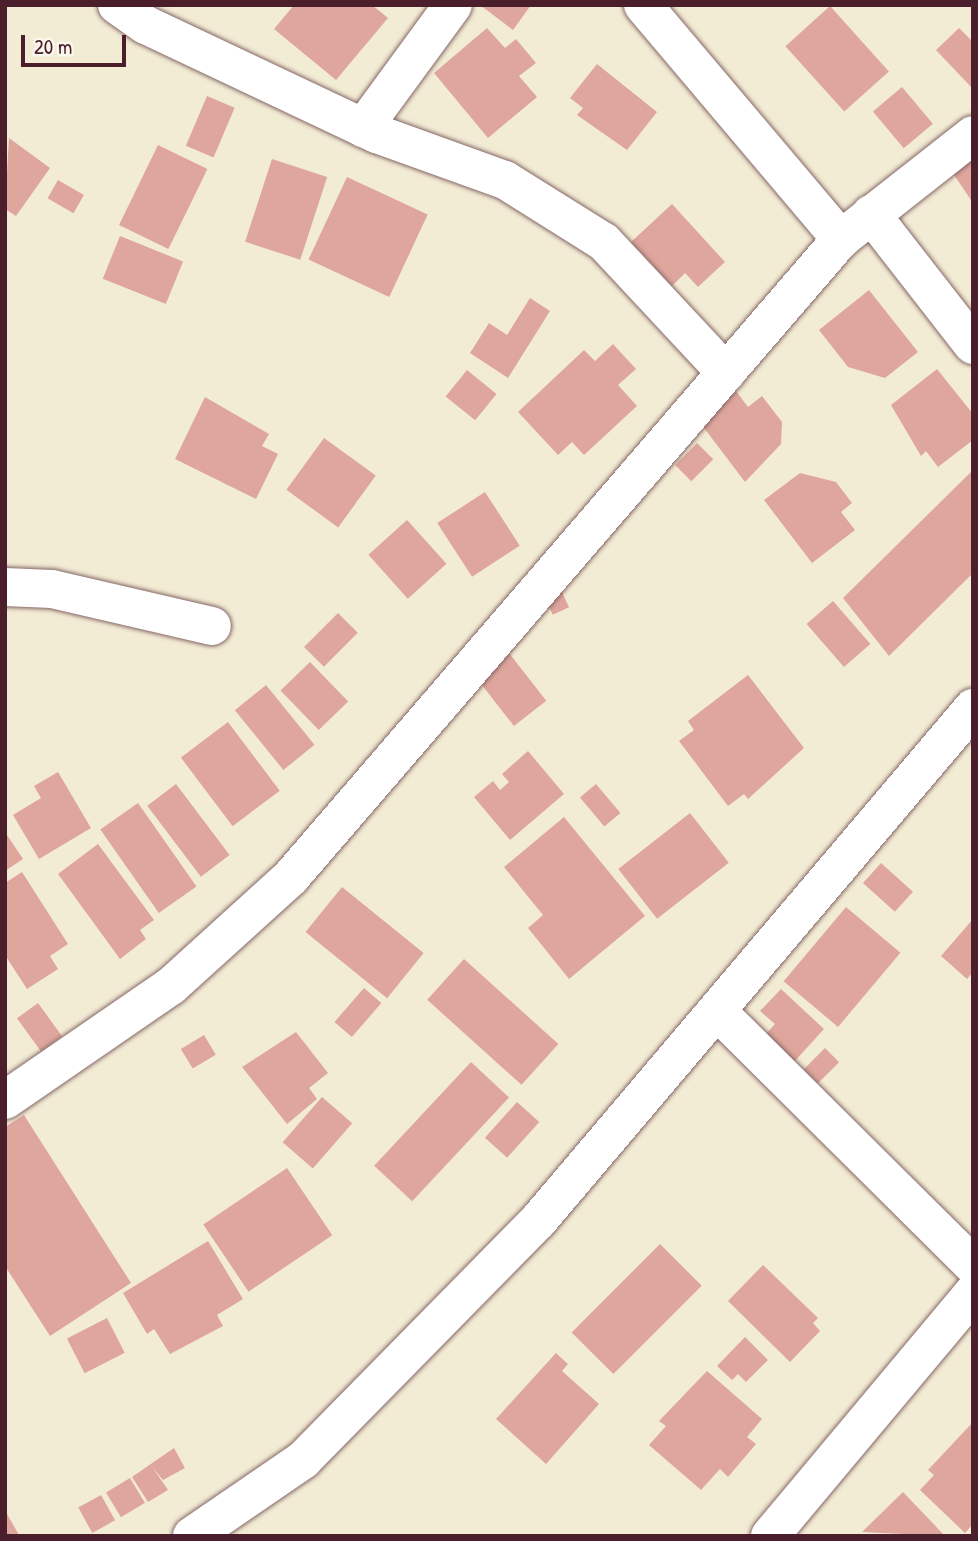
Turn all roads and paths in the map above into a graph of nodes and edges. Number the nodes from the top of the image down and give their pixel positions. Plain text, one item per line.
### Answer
1 (117, 5) edge
2 (453, 5) edge
3 (663, 11) edge
4 (363, 128) junction
5 (973, 135) edge
6 (871, 214) junction
7 (841, 239) junction
8 (973, 345) edge
9 (726, 373) junction
10 (5, 587) edge
11 (212, 626) dead end
12 (967, 728) edge
13 (719, 1013) junction
14 (5, 1100) edge
15 (973, 1265) edge
16 (973, 1293) edge
17 (192, 1536) edge
18 (770, 1536) edge

1 - 4 street
2 - 4 street
3 - 7 street
4 - 9 street
5 - 6 street
6 - 7 street
6 - 8 street
7 - 9 street
9 - 14 street
10 - 11 street
12 - 13 street
13 - 15 street
13 - 17 street
16 - 18 street

